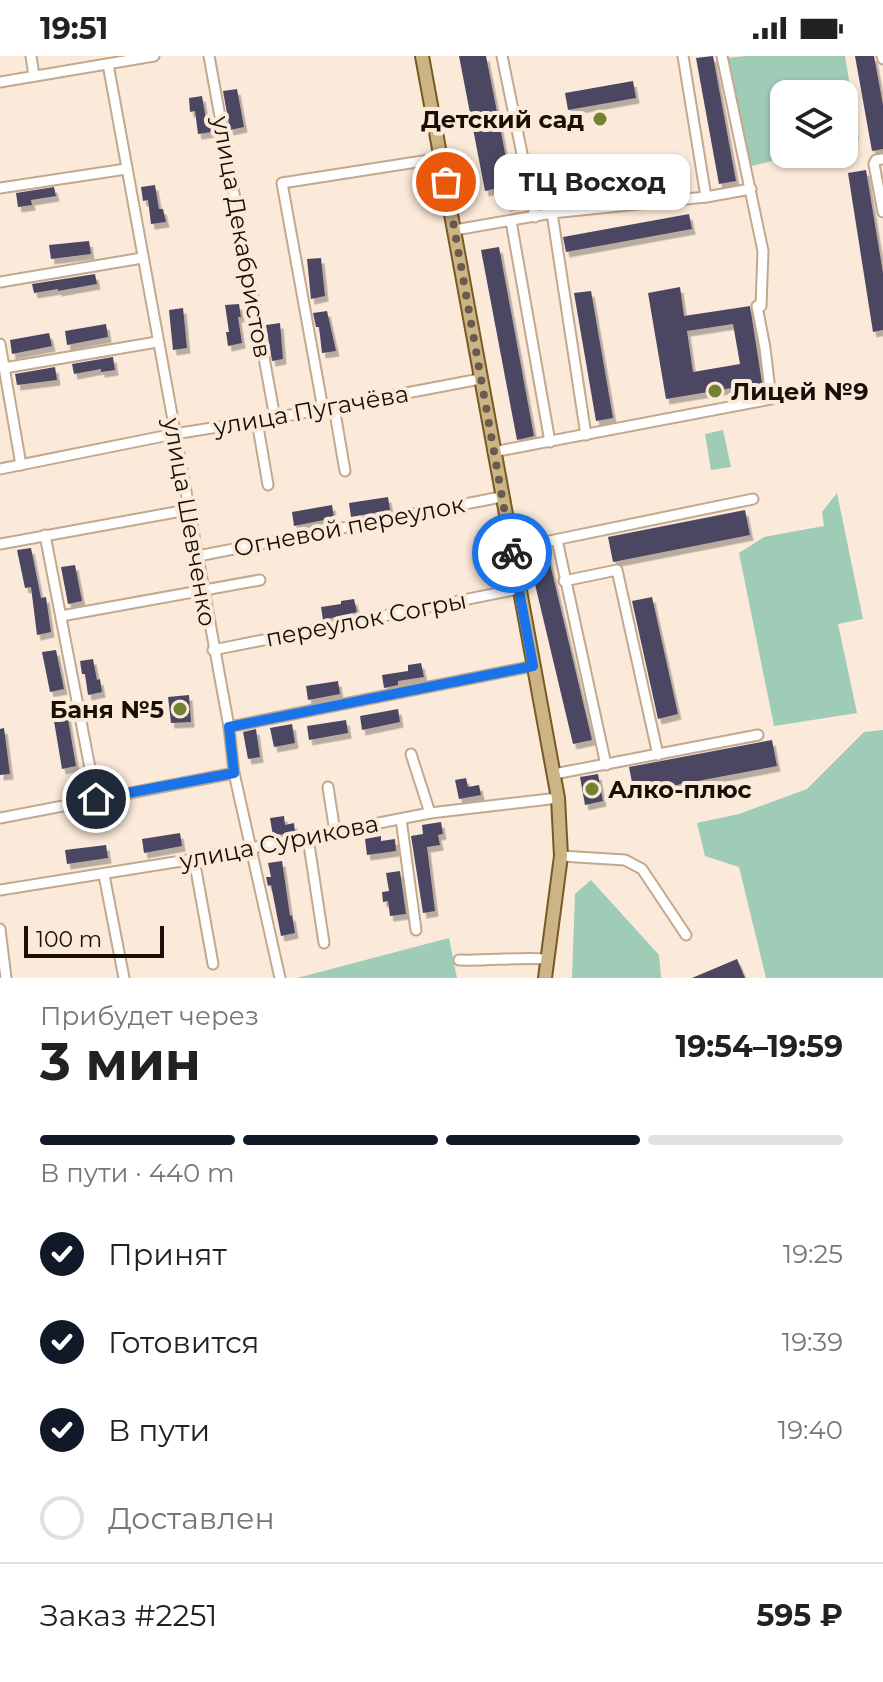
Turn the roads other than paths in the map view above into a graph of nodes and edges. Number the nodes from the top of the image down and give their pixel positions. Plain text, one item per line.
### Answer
1 (31, 56) edge
2 (154, 56) edge
3 (209, 56) edge
4 (422, 56) edge
5 (502, 56) edge
6 (683, 56) edge
7 (722, 56) edge
8 (108, 64) junction
9 (34, 76) junction
10 (0, 82) edge
11 (442, 158) junction
12 (883, 159) edge
13 (126, 169) junction
14 (0, 188) edge
15 (751, 189) junction
16 (706, 197) junction
17 (883, 212) edge
18 (552, 213) junction
19 (535, 217) junction
20 (511, 221) junction
21 (455, 230) junction
22 (142, 258) junction
23 (0, 282) edge
24 (157, 342) junction
25 (0, 344) edge
26 (4, 368) junction
27 (480, 379) junction
28 (334, 407) junction
29 (323, 409) junction
30 (275, 418) junction
31 (257, 421) junction
32 (174, 434) junction
33 (586, 435) junction
34 (550, 442) junction
35 (493, 452) junction
36 (21, 465) junction
37 (0, 469) edge
38 (345, 471) dead end
39 (268, 485) dead end
40 (501, 497) junction
41 (753, 499) dead end
42 (187, 510) junction
43 (45, 535) junction
44 (557, 540) junction
45 (0, 544) edge
46 (511, 549) junction
47 (198, 556) junction
48 (260, 580) dead end
49 (564, 581) junction
50 (518, 589) junction
51 (203, 591) junction
52 (61, 616) junction
53 (213, 650) junction
54 (533, 666) junction
55 (229, 727) junction
56 (758, 735) dead end
57 (411, 754) dead end
58 (658, 755) junction
59 (606, 765) junction
60 (234, 773) junction
61 (554, 774) junction
62 (328, 787) dead end
63 (558, 798) junction
64 (96, 799) junction
65 (430, 813) junction
66 (0, 818) edge
67 (401, 819) junction
68 (335, 832) junction
69 (308, 838) junction
70 (252, 848) junction
71 (561, 856) junction
72 (194, 859) junction
73 (104, 875) junction
74 (0, 890) edge
75 (0, 929) edge
76 (416, 930) dead end
77 (686, 935) dead end
78 (324, 943) dead end
79 (547, 959) junction
80 (459, 960) dead end
81 (213, 964) dead end
82 (6, 978) edge
83 (124, 978) edge
84 (280, 978) edge
85 (545, 978) edge

1 - 9 street
2 - 8 street
3 - 30 street, улица Декабристов
4 - 11 main road
5 - 19 street
6 - 16 street
7 - 15 street
8 - 9 street
8 - 13 street, улица Шевченко
9 - 10 street
11 - 21 main road
11 - 29 street
12 - 17 street
13 - 14 street
13 - 22 street, улица Шевченко
15 - 16 street
15 - 33 street
16 - 18 street
18 - 19 street
18 - 33 street
19 - 20 street
20 - 21 street
20 - 34 street
21 - 27 main road
22 - 23 street
22 - 24 street, улица Шевченко
24 - 26 street
24 - 32 street, улица Шевченко
25 - 26 street
26 - 36 street
27 - 28 street, улица Пугачёва
27 - 35 main road
28 - 29 street, улица Пугачёва
28 - 38 street
29 - 30 street, улица Пугачёва
30 - 31 street, улица Пугачёва
31 - 32 street, улица Пугачёва
31 - 39 street
32 - 36 street, улица Пугачёва
32 - 42 street, улица Шевченко
33 - 34 street
34 - 35 street
35 - 40 main road
36 - 37 street, улица Пугачёва
40 - 46 main road
40 - 47 street, Огневой переулок
41 - 44 street
42 - 43 street
42 - 47 street, улица Шевченко
43 - 45 street
43 - 52 street
44 - 46 street
44 - 49 street
46 - 50 main road
47 - 51 street, улица Шевченко
48 - 51 street, Огневой переулок
49 - 58 street
49 - 59 street
50 - 53 street, переулок Согры
50 - 54 main road
51 - 52 street, Огневой переулок
51 - 53 street, улица Шевченко
52 - 64 street
53 - 55 street, улица Шевченко
54 - 55 street
54 - 61 main road
55 - 60 street, улица Шевченко
56 - 58 street
57 - 65 street
58 - 59 street
59 - 61 street
60 - 64 street
60 - 70 street, улица Шевченко
61 - 63 main road
62 - 68 street
63 - 65 street, улица Сурикова
63 - 71 main road
64 - 66 street
65 - 67 street, улица Сурикова
67 - 68 street, улица Сурикова
67 - 76 street
68 - 69 street, улица Сурикова
69 - 70 street, улица Сурикова
69 - 78 street
70 - 72 street, улица Сурикова
70 - 84 street, улица Шевченко
71 - 77 street
71 - 79 main road
72 - 73 street, улица Сурикова
72 - 81 street
73 - 74 street, улица Сурикова
73 - 83 street
75 - 82 street
79 - 80 street
79 - 85 main road

